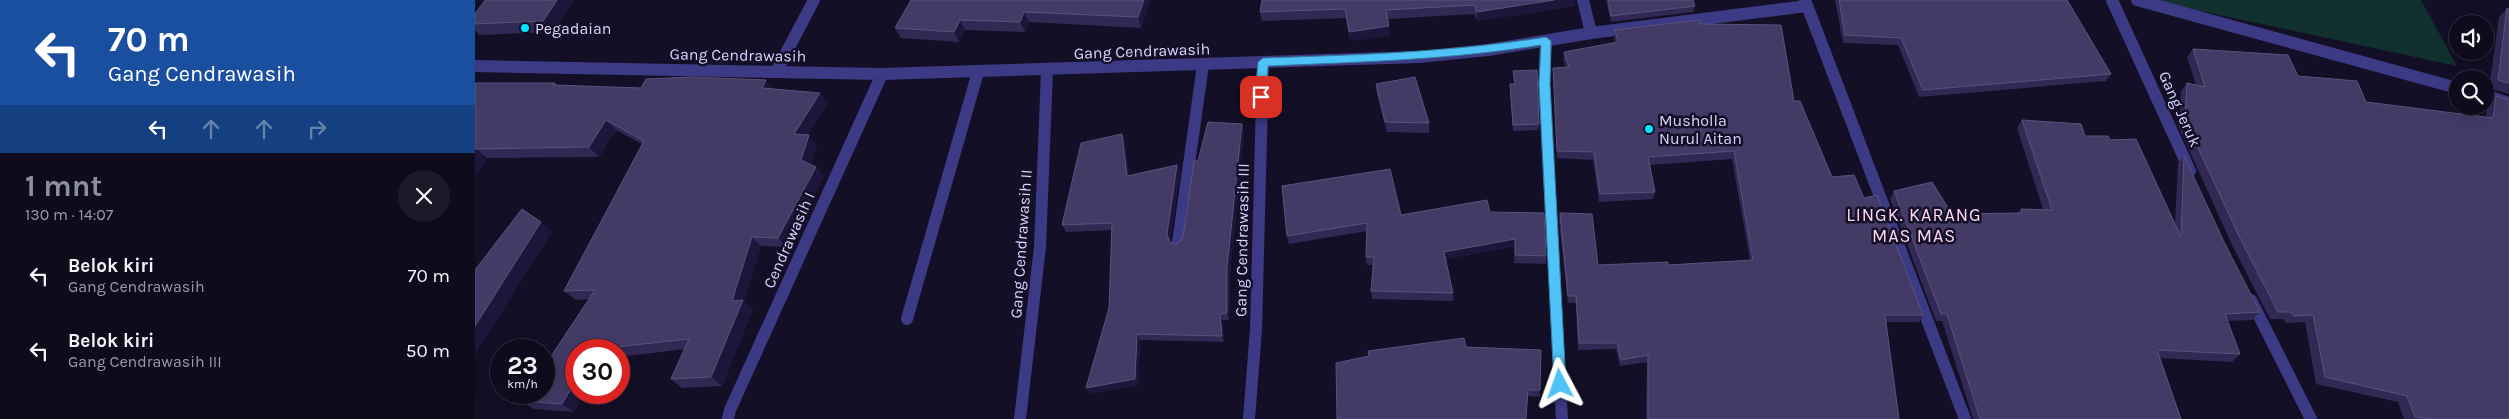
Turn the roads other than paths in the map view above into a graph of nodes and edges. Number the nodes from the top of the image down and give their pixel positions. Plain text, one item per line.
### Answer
1 (814, 0) edge
2 (1583, 0) edge
3 (2113, 0) edge
4 (2137, 0) edge
5 (1806, 3) edge
6 (1591, 34) junction
7 (1546, 41) junction
8 (1263, 62) junction
9 (1203, 65) junction
10 (475, 66) edge
11 (1047, 70) junction
12 (777, 72) junction
13 (978, 72) junction
14 (881, 74) junction
15 (2449, 86) edge
16 (2494, 98) edge
17 (2509, 103) edge
18 (2197, 187) edge
19 (1178, 242) edge
20 (2247, 291) edge
21 (907, 319) dead end
22 (728, 419) edge
23 (1020, 419) edge
24 (1249, 419) edge
25 (1562, 419) edge
26 (1965, 419) edge
27 (2311, 419) edge

1 - 12 street
2 - 6 street
3 - 18 street, Gang Jeruk
4 - 15 street
5 - 6 street, Gang Cendrawasih
5 - 26 street
6 - 7 street, Gang Cendrawasih
7 - 8 street, Gang Cendrawasih
7 - 25 street
8 - 9 street, Gang Cendrawasih
8 - 24 street, Gang Cendrawasih III
9 - 11 street, Gang Cendrawasih
9 - 19 street
10 - 12 street, Gang Cendrawasih
11 - 13 street, Gang Cendrawasih
11 - 23 street, Gang Cendrawasih II
12 - 14 street, Gang Cendrawasih
13 - 14 street, Gang Cendrawasih
13 - 21 street
14 - 22 street, Cendrawasih I
16 - 17 street
20 - 27 street

